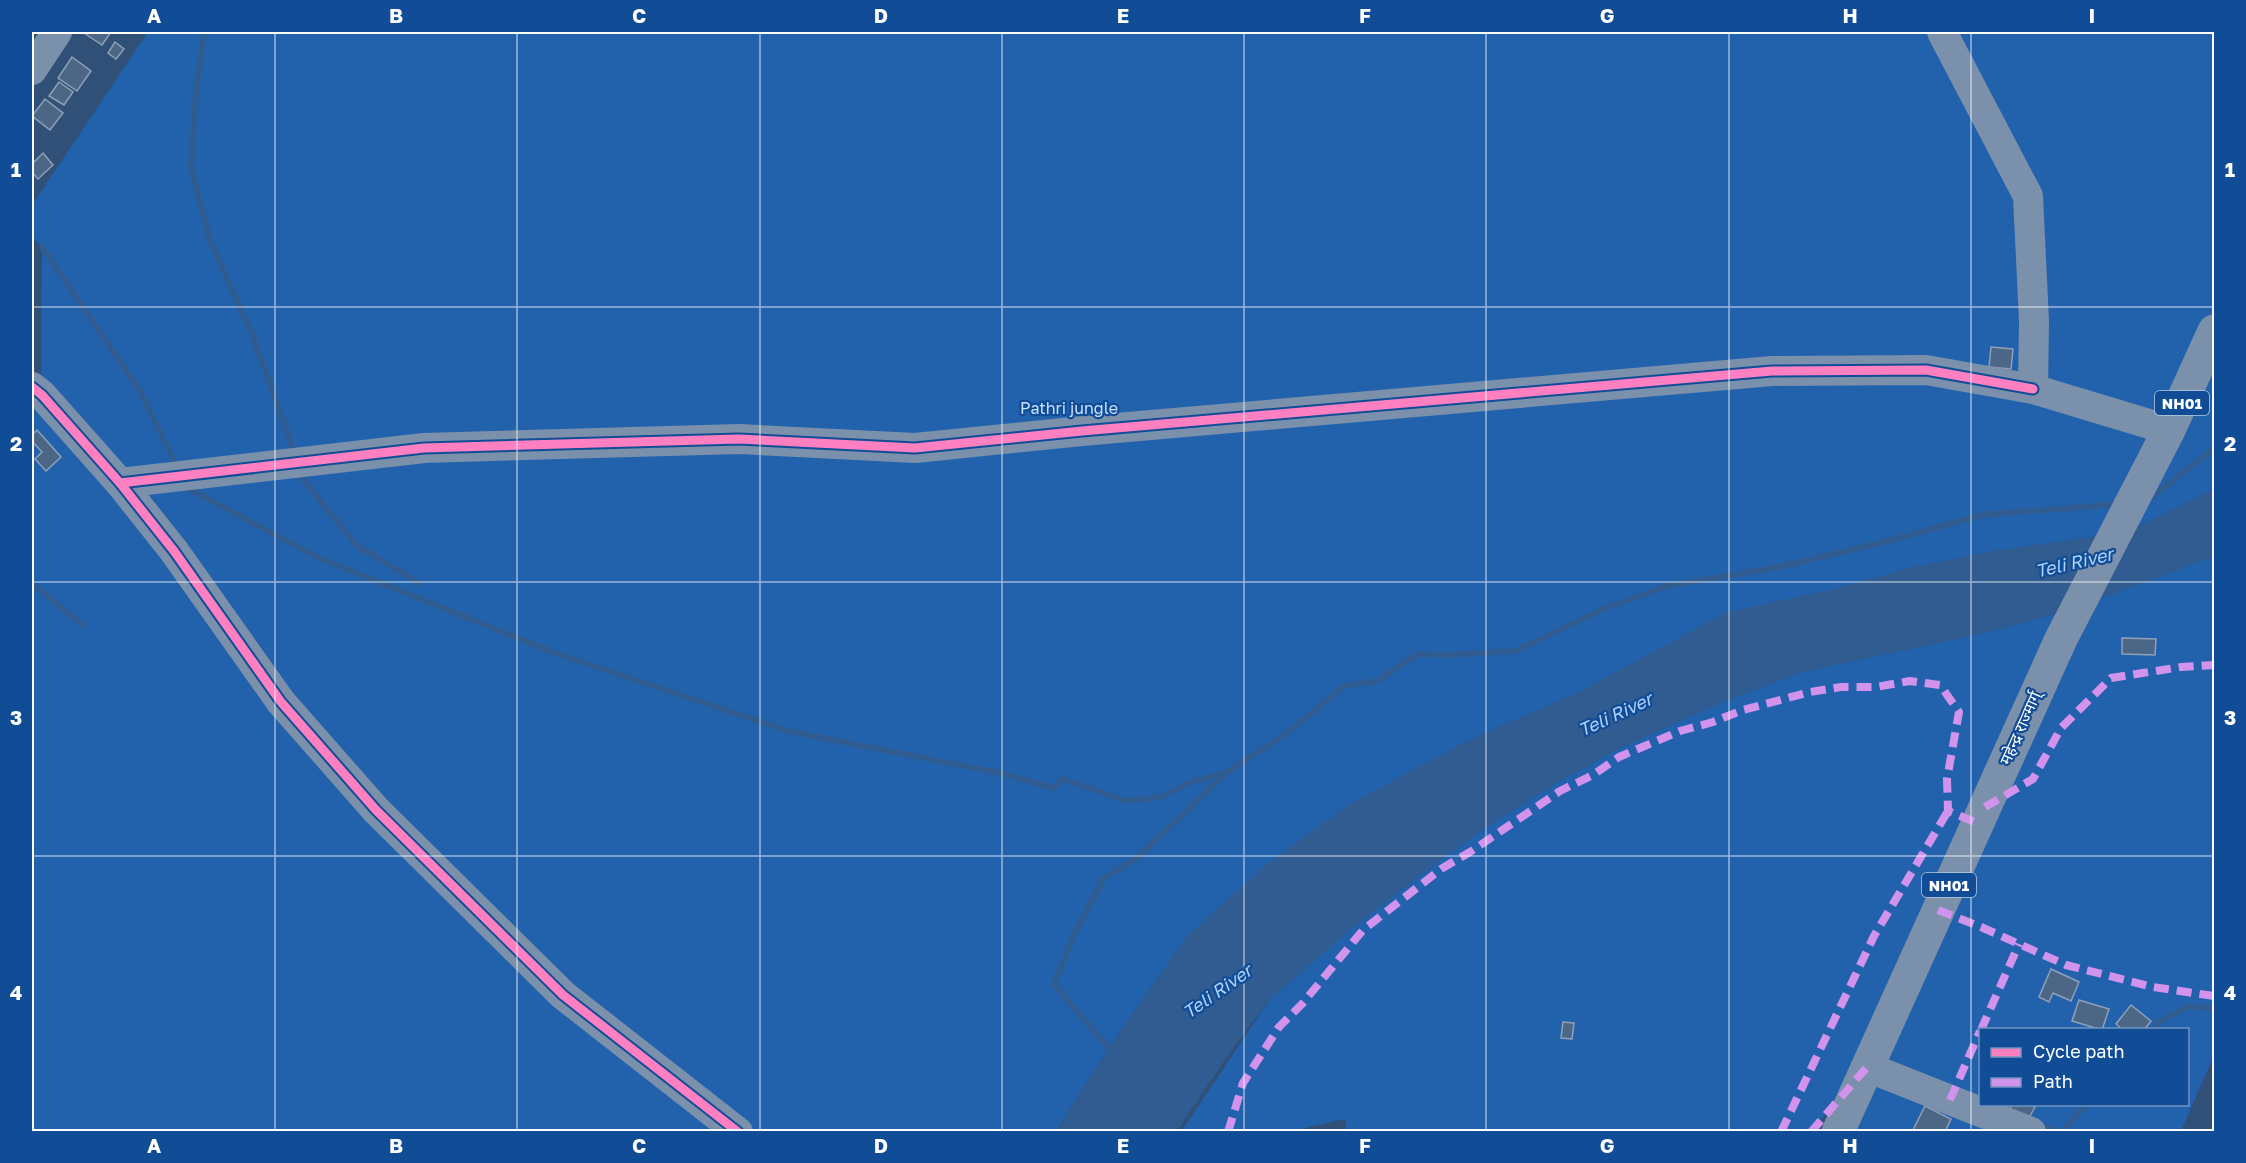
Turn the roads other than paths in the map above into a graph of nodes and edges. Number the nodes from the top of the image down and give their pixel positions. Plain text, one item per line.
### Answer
1 (57, 32) edge
2 (1941, 32) edge
3 (32, 70) edge
4 (2214, 331) edge
5 (32, 387) edge
6 (2033, 388) junction
7 (2169, 430) junction
8 (120, 483) junction
9 (1867, 1067) junction
10 (738, 1131) edge
11 (1838, 1131) edge
12 (2031, 1131) edge

1 - 3 street
2 - 6 street
4 - 7 highway, महेन्द्र राज्मार्ग् / NH01
5 - 8 street
6 - 7 street
6 - 8 street
7 - 9 highway, महेन्द्र राज्मार्ग् / NH01
8 - 10 street
9 - 11 highway, महेन्द्र राज्मार्ग् / NH01
9 - 12 street

